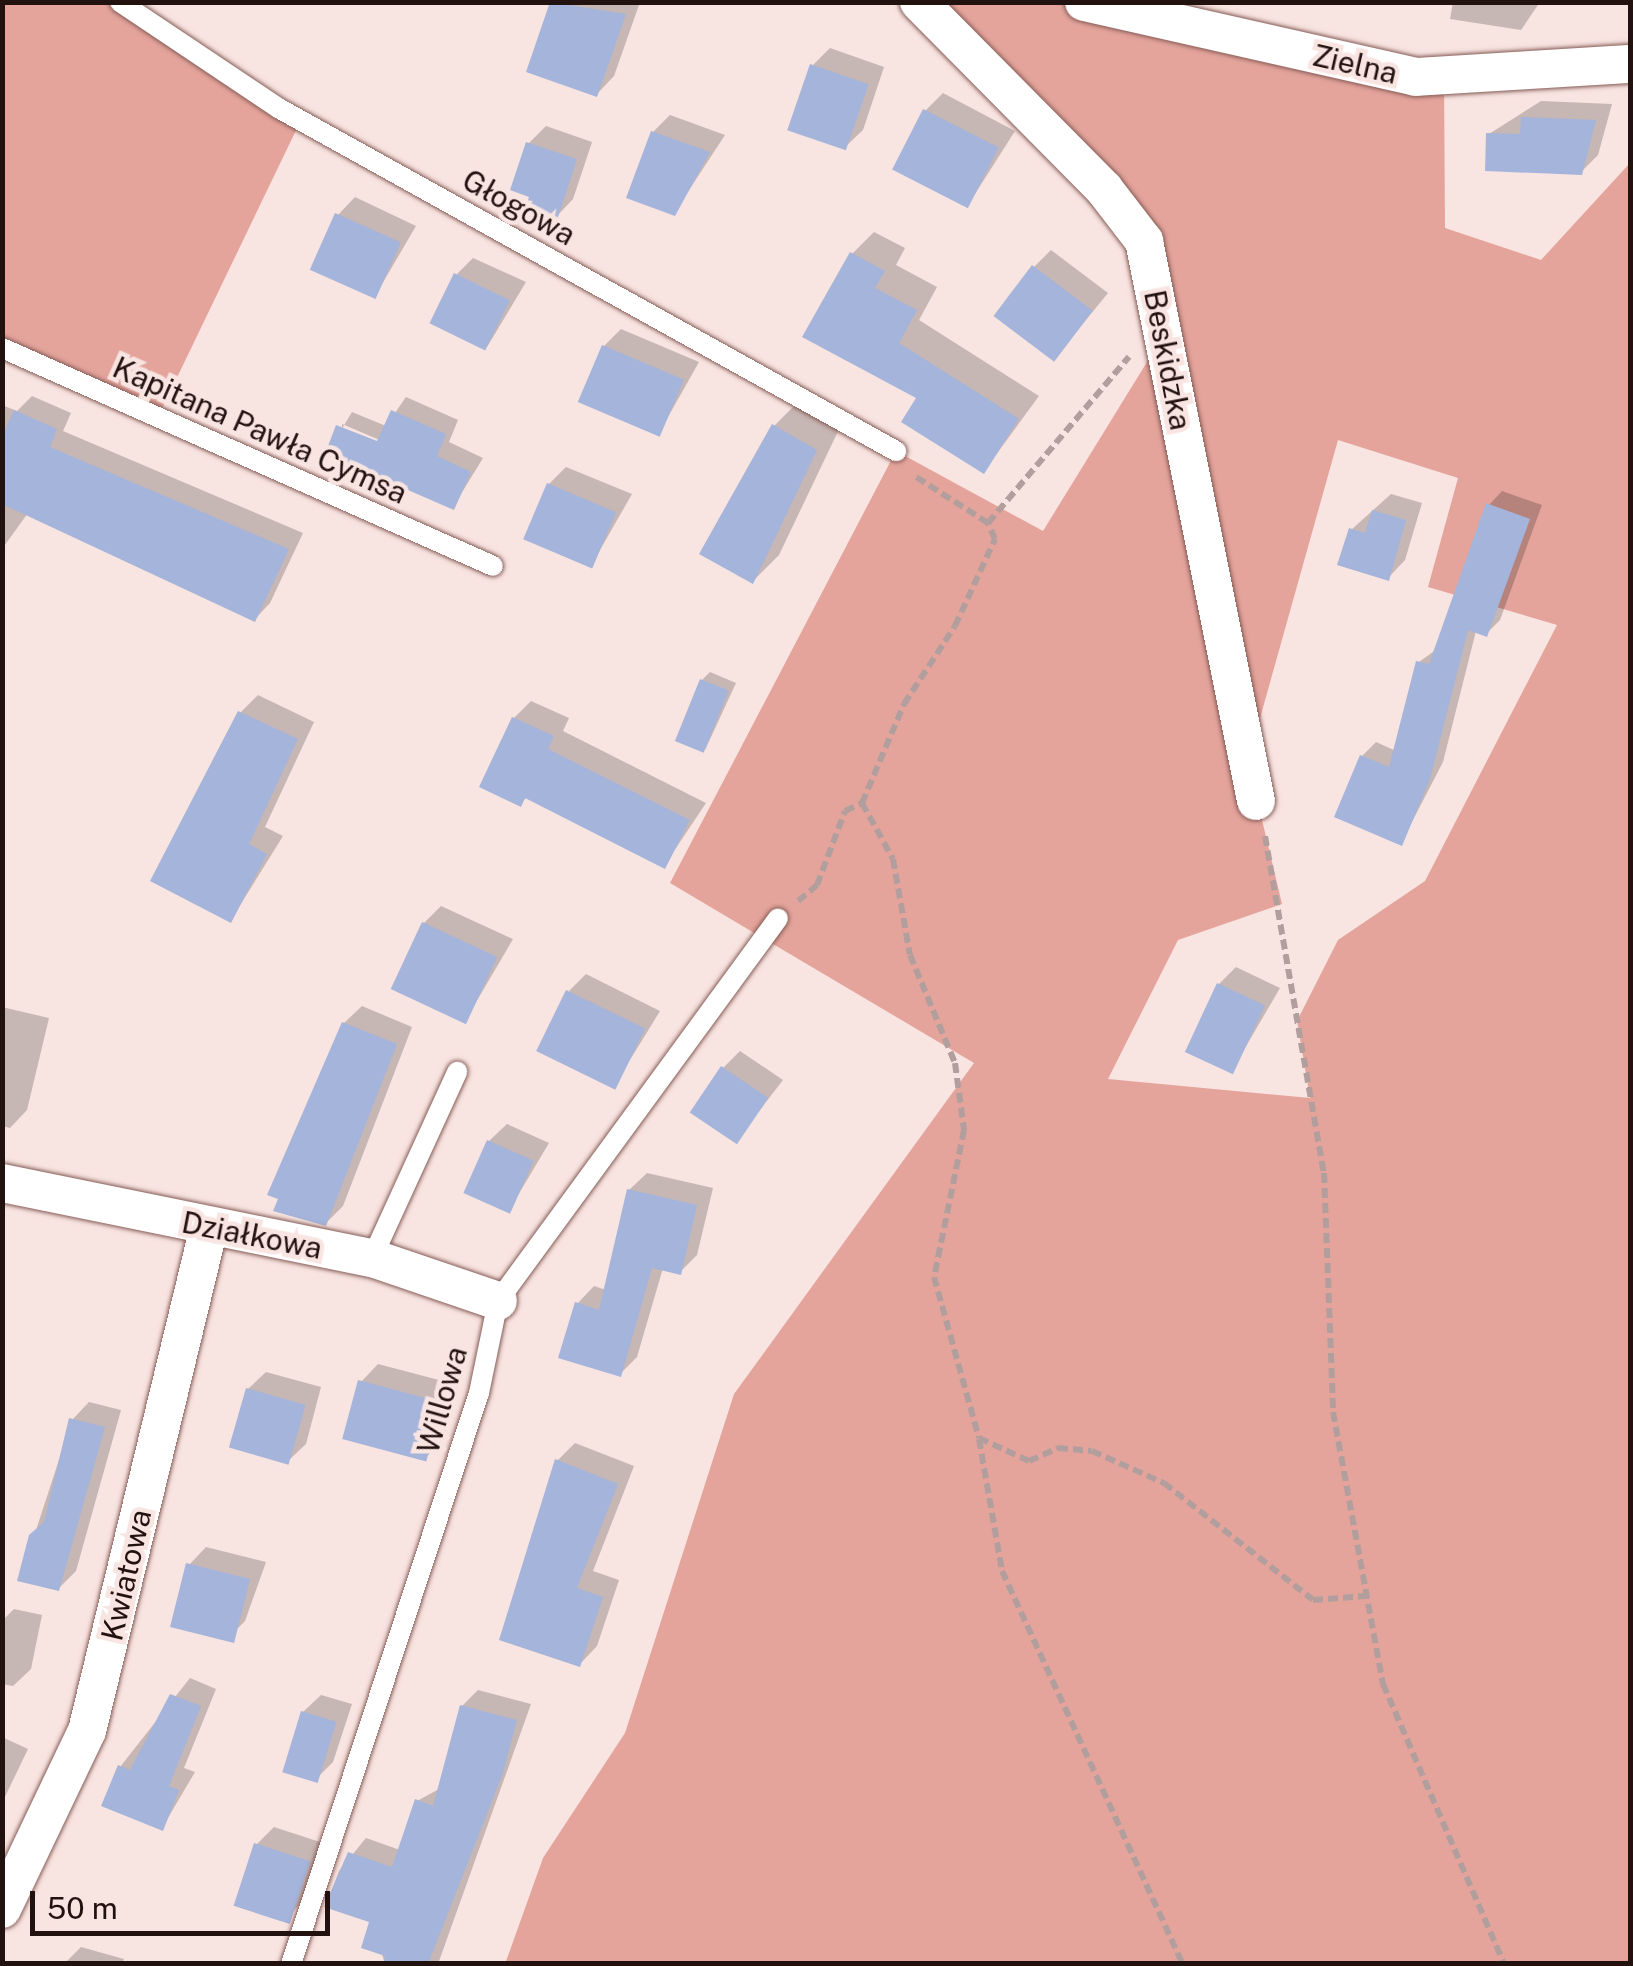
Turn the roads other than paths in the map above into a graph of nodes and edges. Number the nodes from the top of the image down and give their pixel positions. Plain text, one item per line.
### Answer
1 (120, 2) edge
2 (919, 2) edge
3 (1093, 4) edge
4 (1630, 64) edge
5 (2, 348) edge
6 (896, 451) road end
7 (493, 566) dead end
8 (1256, 801) road end
9 (778, 918) road end
10 (456, 1072) dead end
11 (2, 1184) edge
12 (209, 1226) junction
13 (372, 1258) junction
14 (498, 1301) junction
15 (2, 1909) edge
16 (291, 1964) edge

1 - 6 lane, Głogowa
2 - 8 street, Beskidzka
3 - 4 street, Zielna
5 - 7 lane, Kapitana Pawła Cymsa
9 - 14 lane, Willowa
10 - 13 lane
11 - 12 street, Działkowa
12 - 13 street, Działkowa
12 - 15 street, Kwiatowa
13 - 14 street, Działkowa
14 - 16 lane, Willowa

